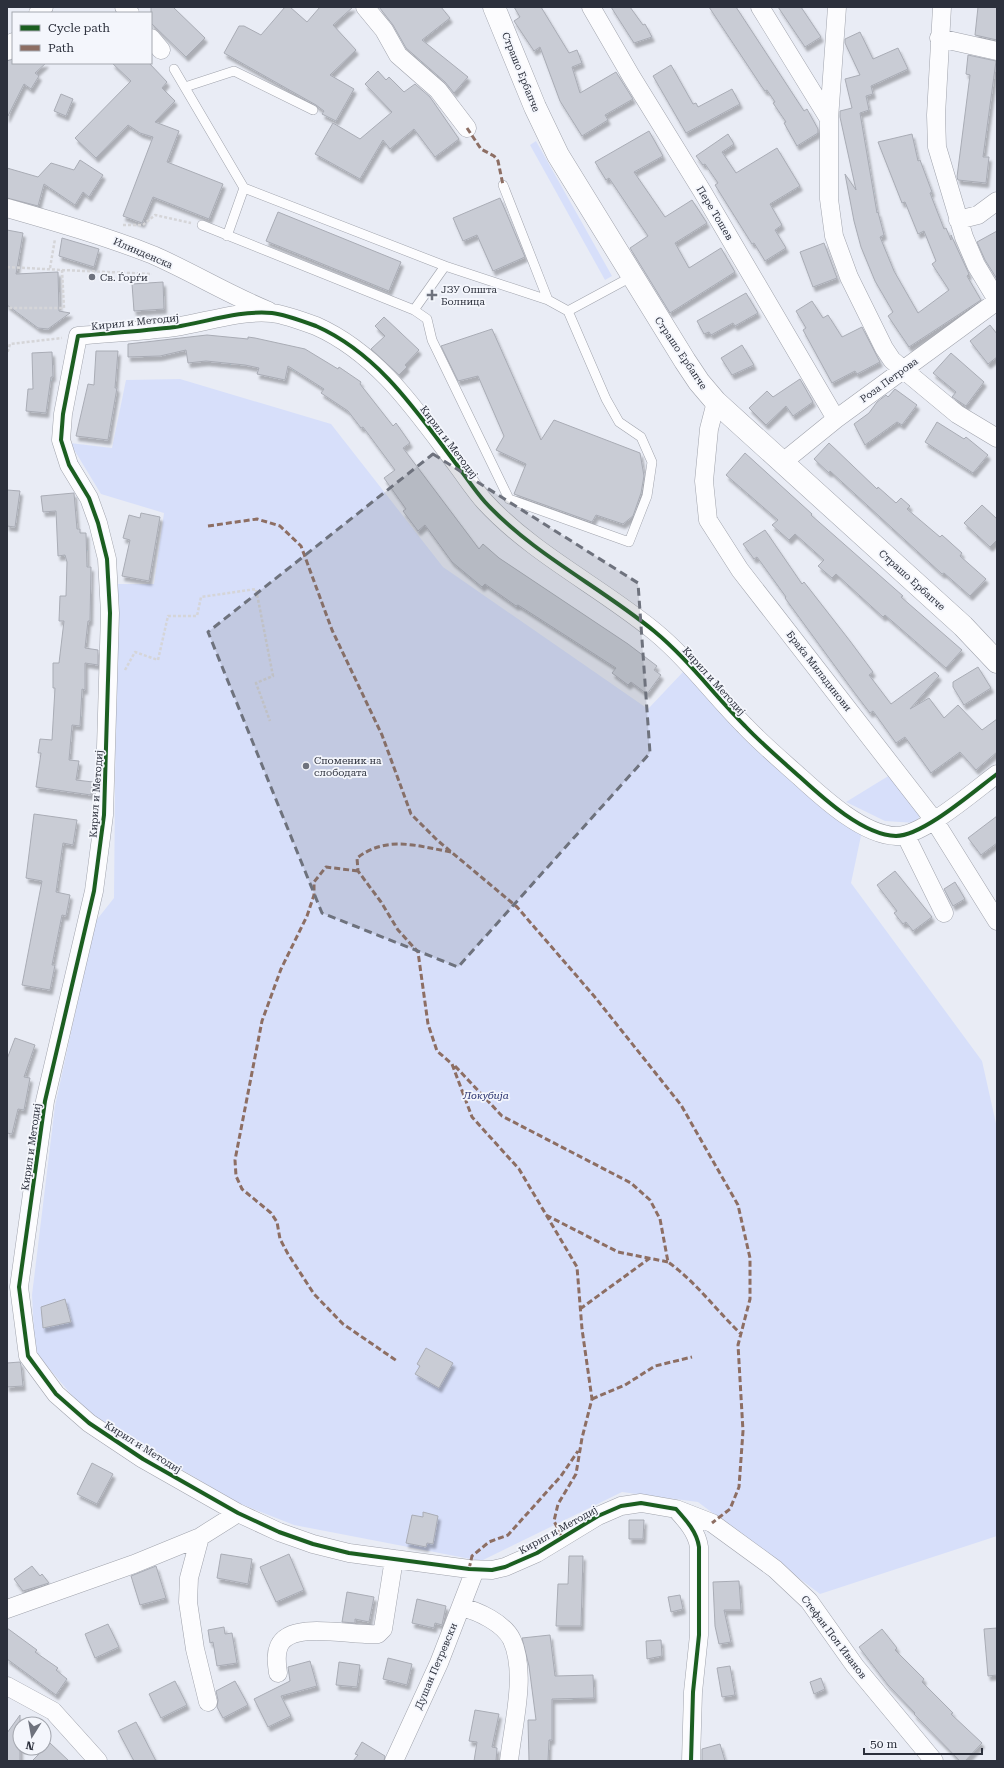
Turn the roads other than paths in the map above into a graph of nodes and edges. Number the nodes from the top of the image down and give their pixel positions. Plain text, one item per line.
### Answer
1 (365, 7) edge
2 (494, 7) edge
3 (591, 7) edge
4 (760, 7) edge
5 (837, 7) edge
6 (942, 7) edge
7 (939, 38) junction
8 (997, 50) edge
9 (174, 69) dead end
10 (185, 87) junction
11 (313, 110) dead end
12 (829, 119) junction
13 (467, 128) dead end
14 (503, 185) dead end
15 (244, 188) junction
16 (997, 201) edge
17 (7, 208) edge
18 (958, 220) junction
19 (202, 225) road end
20 (227, 236) junction
21 (445, 266) junction
22 (631, 277) junction
23 (548, 300) junction
24 (997, 300) edge
25 (414, 310) junction
26 (568, 311) junction
27 (273, 313) junction
28 (904, 370) junction
29 (716, 402) junction
30 (836, 419) junction
31 (997, 438) edge
32 (783, 462) junction
33 (997, 662) edge
34 (997, 774) edge
35 (934, 820) junction
36 (906, 836) junction
37 (944, 913) dead end
38 (997, 920) edge
39 (676, 1509) junction
40 (238, 1513) junction
41 (200, 1537) junction
42 (394, 1559) junction
43 (475, 1570) junction
44 (462, 1607) junction
45 (7, 1609) edge
46 (278, 1673) dead end
47 (7, 1686) edge
48 (208, 1702) dead end
49 (98, 1761) edge
50 (394, 1761) edge
51 (509, 1761) edge
52 (691, 1761) edge
53 (934, 1761) edge

1 - 13 street
2 - 22 main road, Страшо Ербапче
3 - 30 street, Пере Тошев
4 - 12 street
5 - 12 street
6 - 7 street
7 - 8 street
7 - 18 street
9 - 10 lane
10 - 11 lane
10 - 15 lane
12 - 28 street
14 - 23 lane
15 - 20 lane
15 - 21 lane
16 - 18 street
17 - 27 street, Илинденска
18 - 24 street
19 - 20 lane
20 - 25 lane
21 - 23 lane
21 - 25 lane
22 - 26 lane
22 - 29 main road, Страшо Ербапче
23 - 26 lane
24 - 28 street, Роза Петрова
25 - 26 lane
27 - 36 street, Кирил и Методиј
27 - 40 street, Кирил и Методиј
28 - 30 street, Роза Петрова
28 - 31 street
29 - 32 main road, Страшо Ербапче
29 - 35 street, Браќа Миладинови
30 - 32 street, Роза Петрова
32 - 33 main road, Страшо Ербапче
34 - 35 street
35 - 36 street
35 - 38 street, Браќа Миладинови
36 - 37 street
39 - 43 street, Кирил и Методиј
39 - 52 street
39 - 53 street, Стефан Поп Иванов
40 - 41 street
40 - 42 street, Кирил и Методиј
41 - 45 street
41 - 48 street
42 - 43 street, Кирил и Методиј
42 - 46 street
43 - 44 street, Душан Петревски
44 - 50 street, Душан Петревски
44 - 51 street
47 - 49 street

